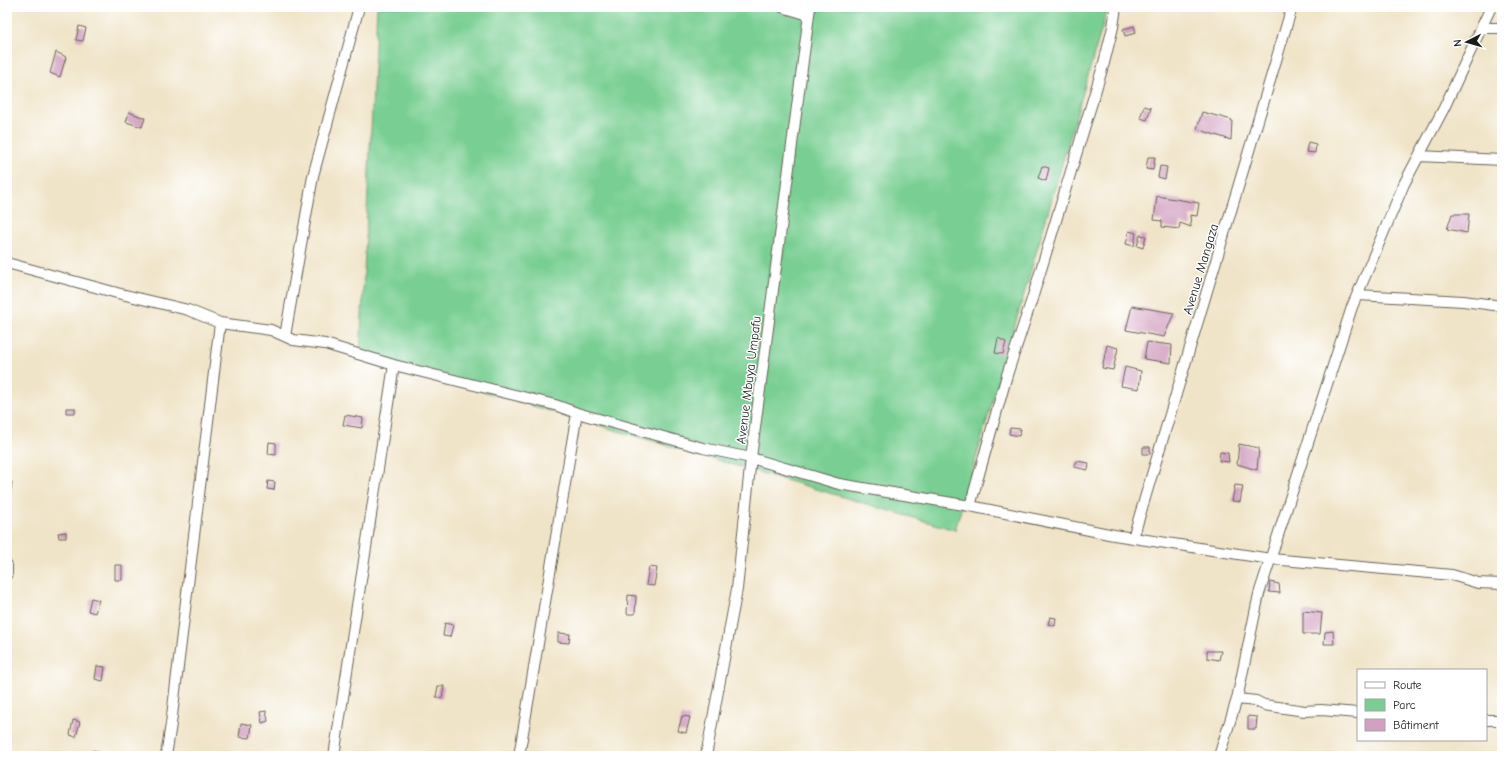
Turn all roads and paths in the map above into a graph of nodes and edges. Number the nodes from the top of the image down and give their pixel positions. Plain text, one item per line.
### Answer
1 (359, 7) edge
2 (782, 7) edge
3 (1116, 7) edge
4 (1292, 7) edge
5 (1491, 7) edge
6 (809, 11) edge
7 (1482, 28) junction
8 (1502, 28) edge
9 (1419, 156) junction
10 (1502, 160) edge
11 (7, 262) edge
12 (1358, 295) junction
13 (1502, 306) edge
14 (220, 323) junction
15 (285, 336) junction
16 (394, 365) junction
17 (577, 413) junction
18 (751, 458) junction
19 (970, 506) junction
20 (1133, 538) junction
21 (1271, 559) junction
22 (7, 565) edge
23 (7, 574) edge
24 (1502, 584) edge
25 (1237, 699) junction
26 (1357, 713) edge
27 (1487, 720) edge
28 (1502, 720) edge
29 (166, 756) edge
30 (334, 756) edge
31 (519, 756) edge
32 (706, 756) edge
33 (1219, 756) edge

1 - 15 street
2 - 6 street
3 - 19 street
4 - 20 street, Avenue Mangaza
5 - 7 street
6 - 18 street, Avenue Mbuya Umpafu
7 - 8 street
7 - 9 street
9 - 10 street
9 - 12 street
11 - 14 street
12 - 13 street
12 - 21 street
14 - 15 street
14 - 29 street
15 - 16 street
16 - 17 street
16 - 30 street
17 - 18 street
17 - 31 street
18 - 19 street
18 - 32 street, Avenue Mbuya Umpafu
19 - 20 street
20 - 21 street
21 - 24 street
21 - 25 street
22 - 23 street
25 - 26 street
25 - 33 street
27 - 28 street

